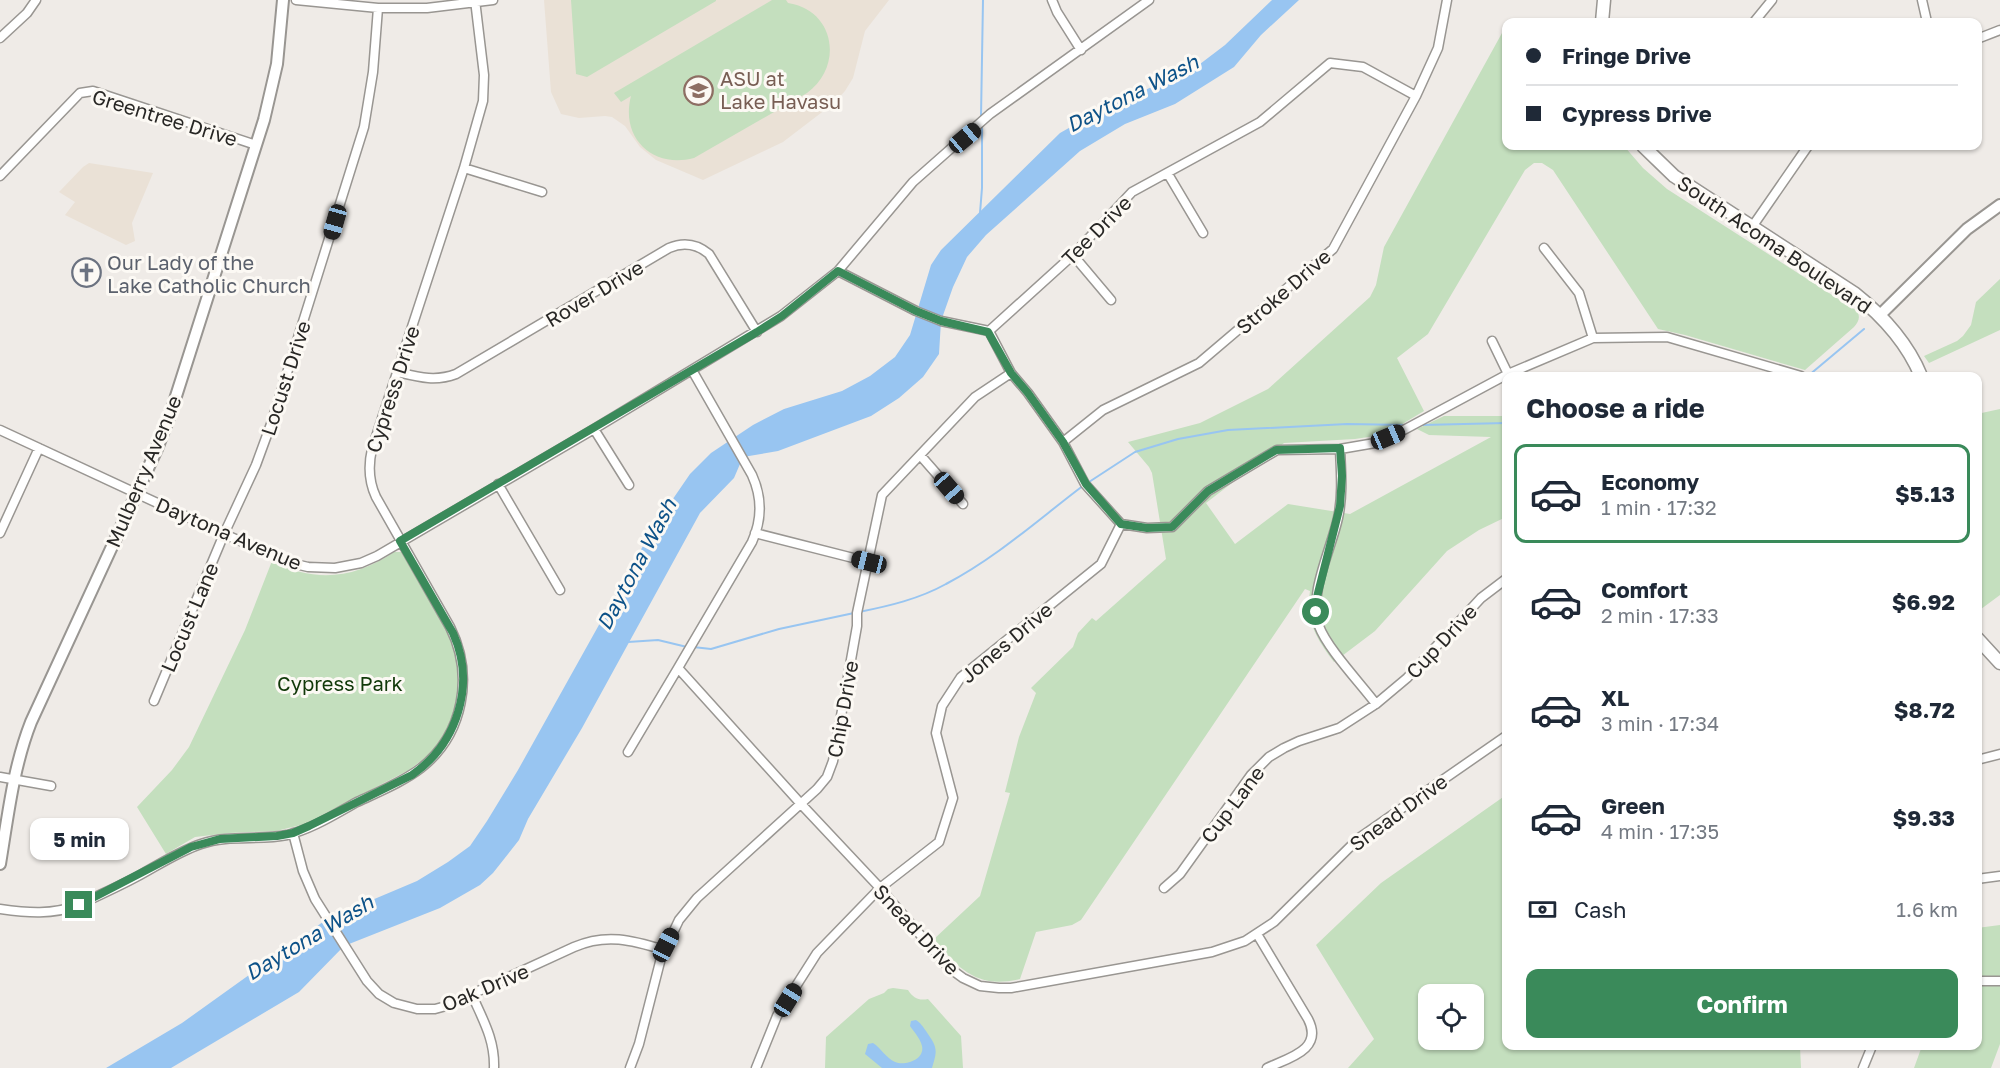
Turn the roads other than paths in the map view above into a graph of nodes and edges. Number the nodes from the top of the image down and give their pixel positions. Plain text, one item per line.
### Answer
1 (36, 0) edge
2 (283, 0) edge
3 (296, 0) edge
4 (493, 0) edge
5 (1052, 0) edge
6 (1149, 0) edge
7 (1447, 0) edge
8 (1604, 0) edge
9 (1772, 0) edge
10 (1922, 0) edge
11 (475, 1) edge
12 (378, 8) junction
13 (1602, 18) edge
14 (1757, 18) edge
15 (1926, 18) edge
16 (2000, 30) edge
17 (1982, 37) edge
18 (0, 38) edge
19 (1082, 50) junction
20 (1416, 96) junction
21 (256, 145) junction
22 (1647, 150) edge
23 (1805, 150) edge
24 (464, 168) junction
25 (1168, 174) junction
26 (0, 176) edge
27 (542, 192) dead end
28 (2000, 205) edge
29 (1752, 227) junction
30 (1203, 233) dead end
31 (1544, 248) dead end
32 (1073, 255) junction
33 (838, 271) junction
34 (1111, 300) dead end
35 (1880, 315) junction
36 (757, 332) junction
37 (988, 332) junction
38 (1593, 338) junction
39 (1492, 341) dead end
40 (692, 370) junction
41 (397, 372) junction
42 (1507, 372) edge
43 (1513, 372) edge
44 (1787, 372) edge
45 (1919, 372) edge
46 (1011, 373) junction
47 (1502, 377) edge
48 (594, 429) junction
49 (0, 430) edge
50 (1063, 442) junction
51 (39, 448) junction
52 (1340, 448) junction
53 (920, 455) junction
54 (498, 484) junction
55 (629, 485) dead end
56 (136, 492) junction
57 (963, 504) dead end
58 (1121, 524) junction
59 (0, 533) edge
60 (755, 533) junction
61 (224, 534) junction
62 (400, 541) junction
63 (869, 562) junction
64 (1502, 582) edge
65 (560, 590) dead end
66 (1982, 643) edge
67 (2000, 663) edge
68 (678, 668) junction
69 (154, 701) dead end
70 (1376, 704) junction
71 (1502, 739) edge
72 (628, 752) dead end
73 (2000, 754) edge
74 (1982, 759) edge
75 (0, 777) edge
76 (14, 779) junction
77 (51, 786) dead end
78 (801, 804) junction
79 (293, 833) junction
80 (0, 864) edge
81 (2000, 876) edge
82 (1982, 878) edge
83 (880, 888) junction
84 (1164, 888) dead end
85 (0, 909) edge
86 (1257, 934) junction
87 (664, 950) junction
88 (1982, 981) edge
89 (2000, 981) edge
90 (472, 995) junction
91 (1870, 1050) edge
92 (494, 1068) edge
93 (630, 1068) edge
94 (756, 1068) edge
95 (1267, 1068) edge
96 (1863, 1068) edge

1 - 18 street
2 - 21 street, Mulberry Avenue
3 - 12 street
4 - 11 street
5 - 19 street
6 - 19 street, Daytona Avenue
7 - 20 street, Stroke Drive
8 - 13 main road
9 - 14 street
10 - 15 street
11 - 12 street
11 - 24 street, Cypress Drive
12 - 61 street, Locust Drive
16 - 17 street
19 - 33 street, Daytona Avenue
20 - 25 street, Tee Drive
20 - 50 street, Stroke Drive
21 - 26 street, Greentree Drive
21 - 56 street, Mulberry Avenue
22 - 29 main road, South Acoma Boulevard
23 - 29 street
24 - 27 street
24 - 41 street, Cypress Drive
25 - 30 street
25 - 32 street, Tee Drive
28 - 35 street
29 - 35 main road, South Acoma Boulevard
31 - 38 street
32 - 34 street
32 - 37 street, Tee Drive
33 - 36 street, Daytona Avenue
33 - 37 street
35 - 45 main road, South Acoma Boulevard
36 - 40 street, Daytona Avenue
36 - 41 street, Rover Drive
37 - 46 street
38 - 43 street
38 - 44 street
39 - 42 street
40 - 48 street, Daytona Avenue
40 - 60 street
41 - 62 street, Cypress Drive
46 - 50 street
46 - 53 street, Chip Drive
47 - 52 street
48 - 54 street, Daytona Avenue
48 - 55 street
49 - 51 street, Daytona Avenue
50 - 58 street
51 - 56 street, Daytona Avenue
51 - 59 street
52 - 58 street
52 - 70 street
53 - 57 street
53 - 63 street, Chip Drive
54 - 62 street, Daytona Avenue
54 - 65 street
56 - 61 street, Daytona Avenue
56 - 76 street, Mulberry Avenue
58 - 83 street, Jones Drive
60 - 63 street
60 - 68 street
61 - 62 street, Daytona Avenue
61 - 69 street, Locust Lane
62 - 79 street, Cypress Drive
63 - 78 street, Chip Drive
64 - 70 street, Cup Drive
66 - 67 main road
68 - 72 street
68 - 78 street, Snead Drive
70 - 84 street, Cup Lane
71 - 86 street, Snead Drive
73 - 74 street
75 - 76 street
76 - 77 street
76 - 80 street, Mulberry Avenue
78 - 83 street, Snead Drive
78 - 87 street, Chip Drive
79 - 85 street, Cypress Drive
79 - 90 street, Oak Drive
81 - 82 street
83 - 86 street, Snead Drive
83 - 94 street, Jones Drive
86 - 95 street
87 - 90 street, Oak Drive
87 - 93 street, Chip Drive
88 - 89 street
90 - 92 street
91 - 96 street

